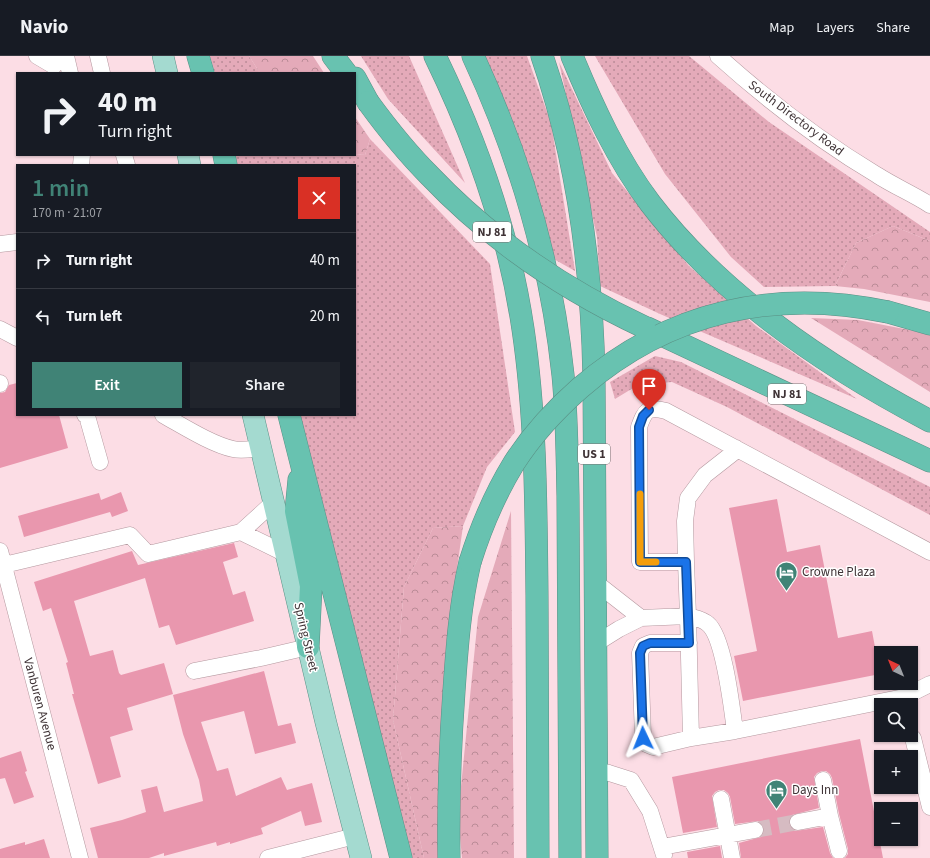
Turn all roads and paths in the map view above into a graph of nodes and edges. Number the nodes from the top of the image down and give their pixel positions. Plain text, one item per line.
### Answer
1 (37, 56) edge
2 (60, 56) edge
3 (66, 56) edge
4 (98, 56) edge
5 (163, 56) edge
6 (198, 56) edge
7 (333, 56) edge
8 (342, 56) edge
9 (435, 56) edge
10 (474, 56) edge
11 (542, 56) edge
12 (572, 56) edge
13 (718, 56) edge
14 (726, 62) edge
15 (70, 72) edge
16 (102, 72) edge
17 (167, 72) edge
18 (203, 72) edge
19 (345, 72) edge
20 (351, 72) edge
21 (356, 80) edge
22 (356, 85) edge
23 (368, 102) junction
24 (877, 176) junction
25 (930, 205) edge
26 (930, 216) edge
27 (16, 242) edge
28 (0, 244) edge
29 (888, 312) junction
30 (930, 317) edge
31 (930, 324) edge
32 (0, 329) edge
33 (16, 337) edge
34 (86, 416) edge
35 (165, 416) edge
36 (253, 416) edge
37 (289, 416) edge
38 (930, 421) edge
39 (261, 448) junction
40 (736, 448) junction
41 (930, 461) edge
42 (100, 462) dead end
43 (300, 463) junction
44 (274, 502) junction
45 (241, 532) junction
46 (930, 552) edge
47 (286, 554) junction
48 (2, 558) edge
49 (686, 562) junction
50 (595, 582) junction
51 (688, 616) junction
52 (641, 618) junction
53 (689, 643) junction
54 (595, 644) junction
55 (308, 646) junction
56 (194, 671) dead end
57 (930, 684) edge
58 (735, 731) junction
59 (691, 738) junction
60 (914, 742) edge
61 (596, 771) junction
62 (823, 780) dead end
63 (721, 799) dead end
64 (930, 807) edge
65 (830, 816) junction
66 (798, 822) tunnel mouth
67 (755, 830) tunnel mouth
68 (727, 835) junction
69 (355, 836) junction
70 (839, 851) dead end
71 (80, 858) edge
72 (268, 858) edge
73 (361, 858) edge
74 (400, 858) edge
75 (449, 858) edge
76 (538, 858) edge
77 (570, 858) edge
78 (597, 858) edge
79 (732, 858) edge

1 - 2 street
3 - 15 street
4 - 16 street
5 - 17 main road
6 - 18 highway
7 - 19 highway
8 - 20 highway
9 - 76 highway
10 - 77 highway
11 - 50 highway, US 1
12 - 38 highway
13 - 14 street, South Directory Road
14 - 24 street, South Directory Road
21 - 23 highway
22 - 23 highway
23 - 41 highway, NJ 81, bridge
24 - 25 street
24 - 26 street
27 - 28 street
29 - 30 street
29 - 31 highway
29 - 75 highway, bridge
32 - 33 street
34 - 42 street
35 - 39 street
36 - 39 main road, Spring Street
37 - 43 highway
39 - 44 main road, Spring Street
40 - 46 street
40 - 49 street
40 - 49 street
43 - 55 highway
43 - 74 highway
44 - 45 street
44 - 47 main road, Spring Street
45 - 47 street
45 - 48 street
47 - 55 main road, Spring Street
48 - 71 street, Vanburen Avenue
49 - 51 street
50 - 52 street
50 - 54 highway, US 1
51 - 52 street
51 - 53 street
51 - 58 street
52 - 54 street
53 - 59 street
53 - 59 street
54 - 61 highway, US 1
55 - 56 street
55 - 69 main road, Spring Street
57 - 58 street
58 - 59 street
60 - 64 street
61 - 68 street
61 - 78 highway, US 1
62 - 65 street
63 - 68 street
65 - 66 street
65 - 70 street
67 - 68 street
68 - 79 street
69 - 72 street
69 - 73 main road, Spring Street

